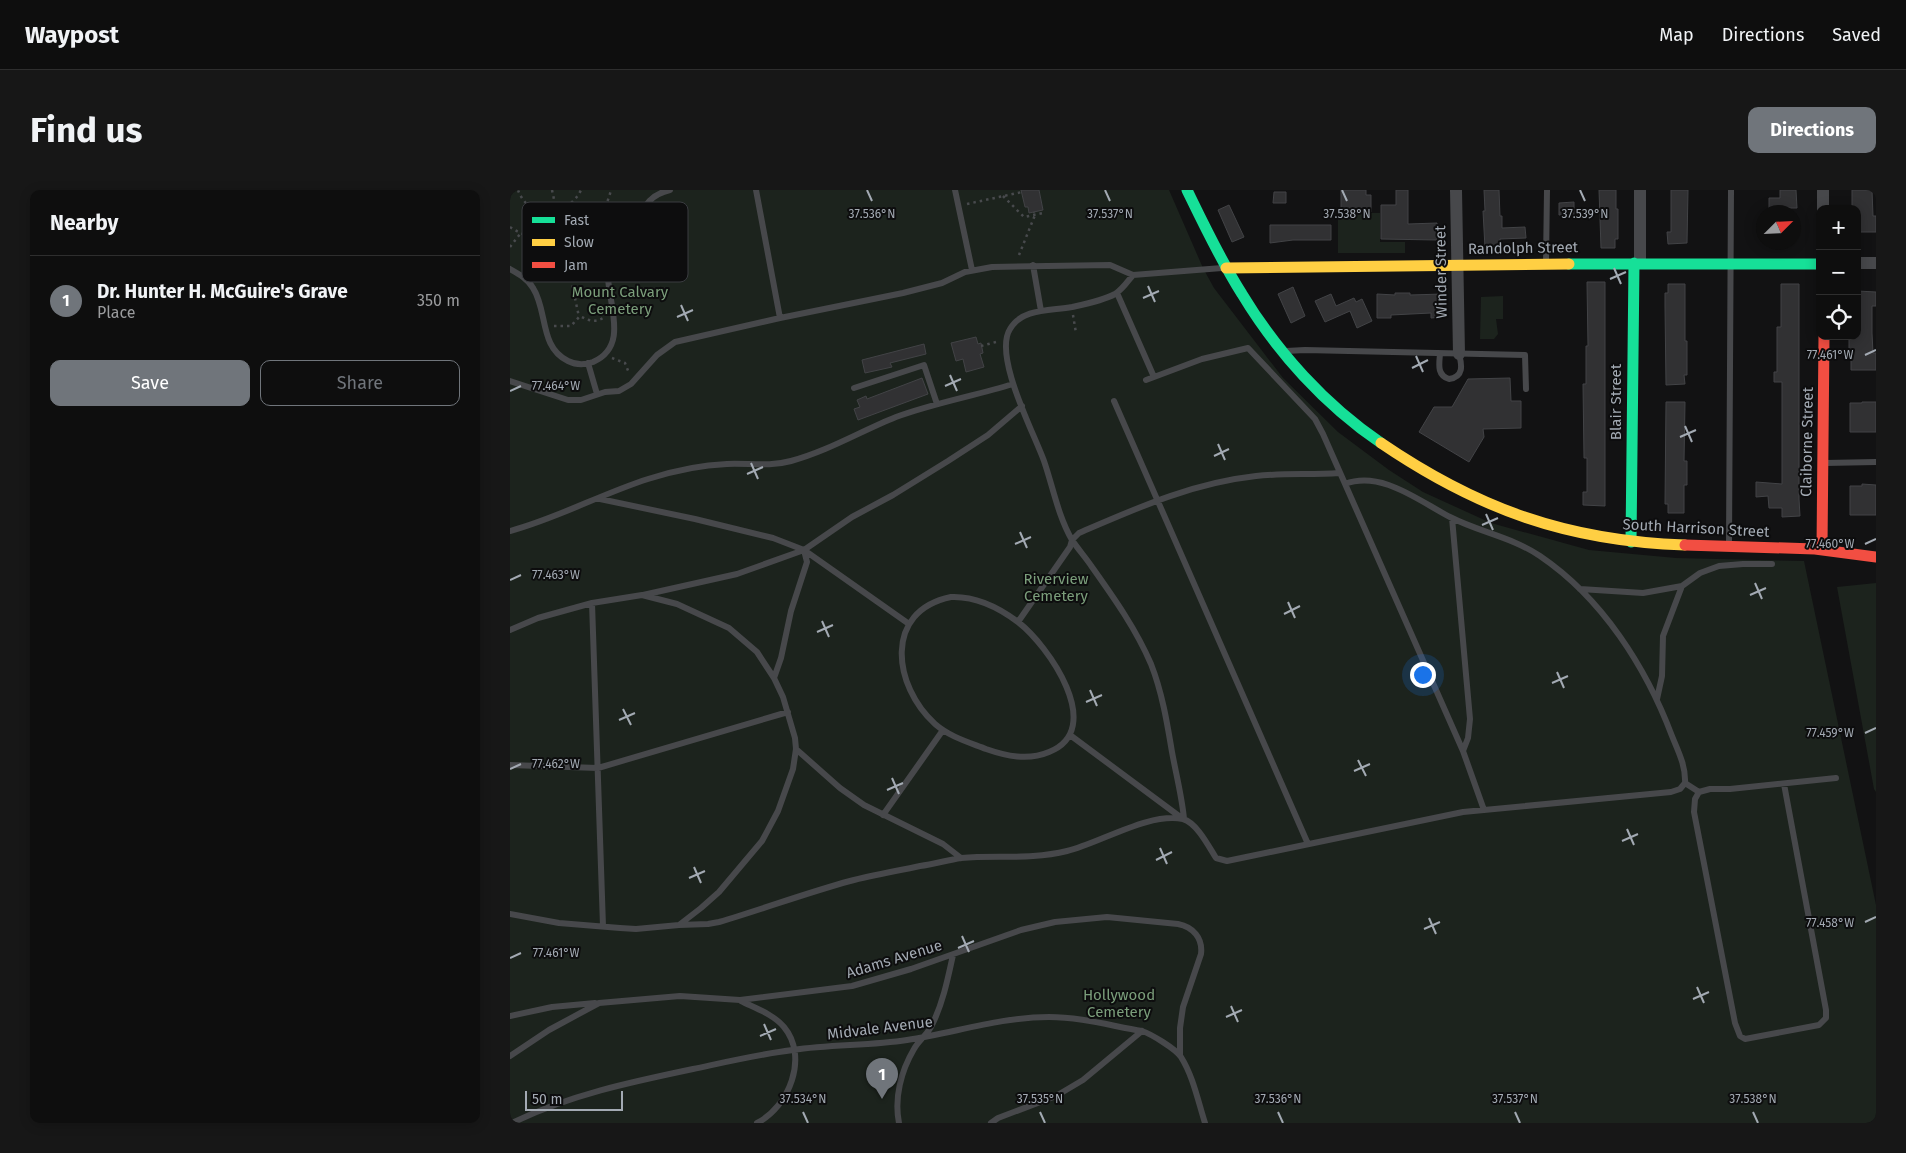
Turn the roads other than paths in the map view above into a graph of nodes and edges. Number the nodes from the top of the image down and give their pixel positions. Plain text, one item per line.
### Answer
1 (670, 190) edge
2 (756, 190) edge
3 (955, 190) edge
4 (1187, 190) edge
5 (1456, 190) edge
6 (1547, 190) edge
7 (1640, 190) edge
8 (1731, 190) edge
9 (1823, 190) edge
10 (648, 202) edge
11 (1823, 205) edge
12 (1637, 263) junction
13 (1861, 263) edge
14 (1876, 263) edge
15 (1546, 264) junction
16 (1731, 264) junction
17 (1816, 264) edge
18 (1033, 265) junction
19 (1457, 266) junction
20 (1226, 268) junction
21 (510, 269) edge
22 (972, 270) junction
23 (1134, 275) junction
24 (522, 276) edge
25 (529, 282) edge
26 (609, 282) edge
27 (1116, 293) junction
28 (1042, 311) junction
29 (780, 318) junction
30 (1824, 340) edge
31 (1282, 351) junction
32 (1440, 354) junction
33 (1459, 354) junction
34 (588, 363) junction
35 (1154, 377) junction
36 (1146, 380) dead end
37 (510, 381) edge
38 (1013, 384) junction
39 (854, 388) dead end
40 (1526, 389) dead end
41 (597, 394) junction
42 (1114, 401) dead end
43 (937, 404) junction
44 (1022, 406) junction
45 (1876, 462) edge
46 (1823, 463) junction
47 (1339, 473) junction
48 (1345, 484) junction
49 (599, 498) junction
50 (1156, 500) junction
51 (1452, 518) junction
52 (510, 531) edge
53 (1072, 540) junction
54 (1631, 542) junction
55 (1729, 545) junction
56 (1822, 548) junction
57 (804, 550) junction
58 (1876, 557) edge
59 (1772, 564) dead end
60 (1682, 586) junction
61 (1580, 589) junction
62 (642, 595) junction
63 (592, 604) junction
64 (1018, 622) junction
65 (909, 624) junction
66 (510, 630) edge
67 (774, 678) junction
68 (1657, 699) junction
69 (788, 712) junction
70 (943, 730) junction
71 (1070, 735) junction
72 (796, 749) junction
73 (1463, 751) junction
74 (510, 765) edge
75 (598, 768) junction
76 (1836, 778) dead end
77 (1685, 783) junction
78 (1784, 784) junction
79 (1698, 792) junction
80 (1484, 810) junction
81 (883, 815) junction
82 (1184, 819) junction
83 (1308, 844) junction
84 (961, 858) junction
85 (510, 914) edge
86 (679, 925) junction
87 (603, 926) junction
88 (953, 955) junction
89 (740, 1000) junction
90 (599, 1003) junction
91 (510, 1016) edge
92 (1142, 1031) junction
93 (925, 1037) junction
94 (794, 1050) junction
95 (1180, 1055) junction
96 (510, 1056) edge
97 (761, 1122) edge
98 (512, 1123) edge
99 (899, 1123) edge
100 (991, 1123) edge
101 (1205, 1123) edge

1 - 10 lane
2 - 29 lane
3 - 22 lane
4 - 20 street, South Harrison Street
5 - 19 street, Winder Street
6 - 15 lane
7 - 12 street, Blair Street
8 - 16 lane
9 - 11 street
12 - 15 street, Randolph Street
12 - 16 street, Randolph Street
12 - 54 street, Blair Street
13 - 14 street
15 - 19 street, Randolph Street
16 - 17 street, Randolph Street
16 - 55 lane
18 - 22 lane
18 - 23 lane
18 - 28 lane
19 - 20 street, Randolph Street
19 - 33 street, Winder Street
20 - 23 lane
20 - 31 street, South Harrison Street
21 - 24 lane
22 - 29 lane
23 - 27 lane
25 - 34 lane
26 - 34 lane
27 - 28 lane
27 - 35 lane
28 - 38 lane
29 - 41 lane
30 - 46 street, Claiborne Street
31 - 32 lane
31 - 54 street, South Harrison Street
32 - 33 lane
32 - 33 lane
33 - 40 lane
34 - 41 lane
35 - 36 lane
35 - 47 lane
37 - 41 lane
38 - 43 lane
38 - 44 lane
39 - 43 lane
42 - 50 lane
43 - 49 lane
44 - 53 lane
44 - 57 lane
45 - 46 lane
46 - 56 street, Claiborne Street
47 - 48 lane
47 - 50 lane
48 - 51 lane
48 - 73 lane
49 - 52 lane
49 - 57 lane
50 - 53 lane
50 - 83 lane
51 - 61 lane
51 - 73 lane
53 - 64 lane
53 - 82 lane
54 - 55 street, South Harrison Street
55 - 56 street, South Harrison Street
56 - 58 street, South Harrison Street
57 - 62 lane
57 - 65 lane
57 - 67 lane
59 - 60 lane
60 - 61 lane
60 - 68 lane
61 - 68 lane
62 - 63 lane
62 - 67 lane
63 - 66 lane
63 - 75 lane
64 - 65 lane
64 - 71 lane
65 - 70 lane
67 - 69 lane
68 - 77 lane
69 - 72 lane
69 - 75 lane
70 - 71 lane
70 - 81 lane
71 - 82 lane
72 - 81 lane
72 - 86 lane
73 - 80 lane
74 - 75 lane
75 - 87 lane
76 - 78 lane
77 - 79 lane
77 - 80 lane
78 - 79 lane
78 - 79 lane
80 - 83 lane
81 - 84 lane
82 - 83 lane
82 - 84 lane
84 - 86 lane
85 - 87 lane
86 - 87 lane
88 - 89 lane, Adams Avenue
88 - 93 lane
88 - 95 lane, Adams Avenue
89 - 90 lane, Adams Avenue
89 - 94 lane
90 - 91 lane
90 - 96 lane, Adams Avenue
92 - 93 lane, Midvale Avenue
92 - 95 lane, Midvale Avenue
92 - 100 lane
93 - 94 lane, Midvale Avenue
93 - 99 lane
94 - 97 lane
94 - 98 lane, Midvale Avenue
95 - 101 lane

